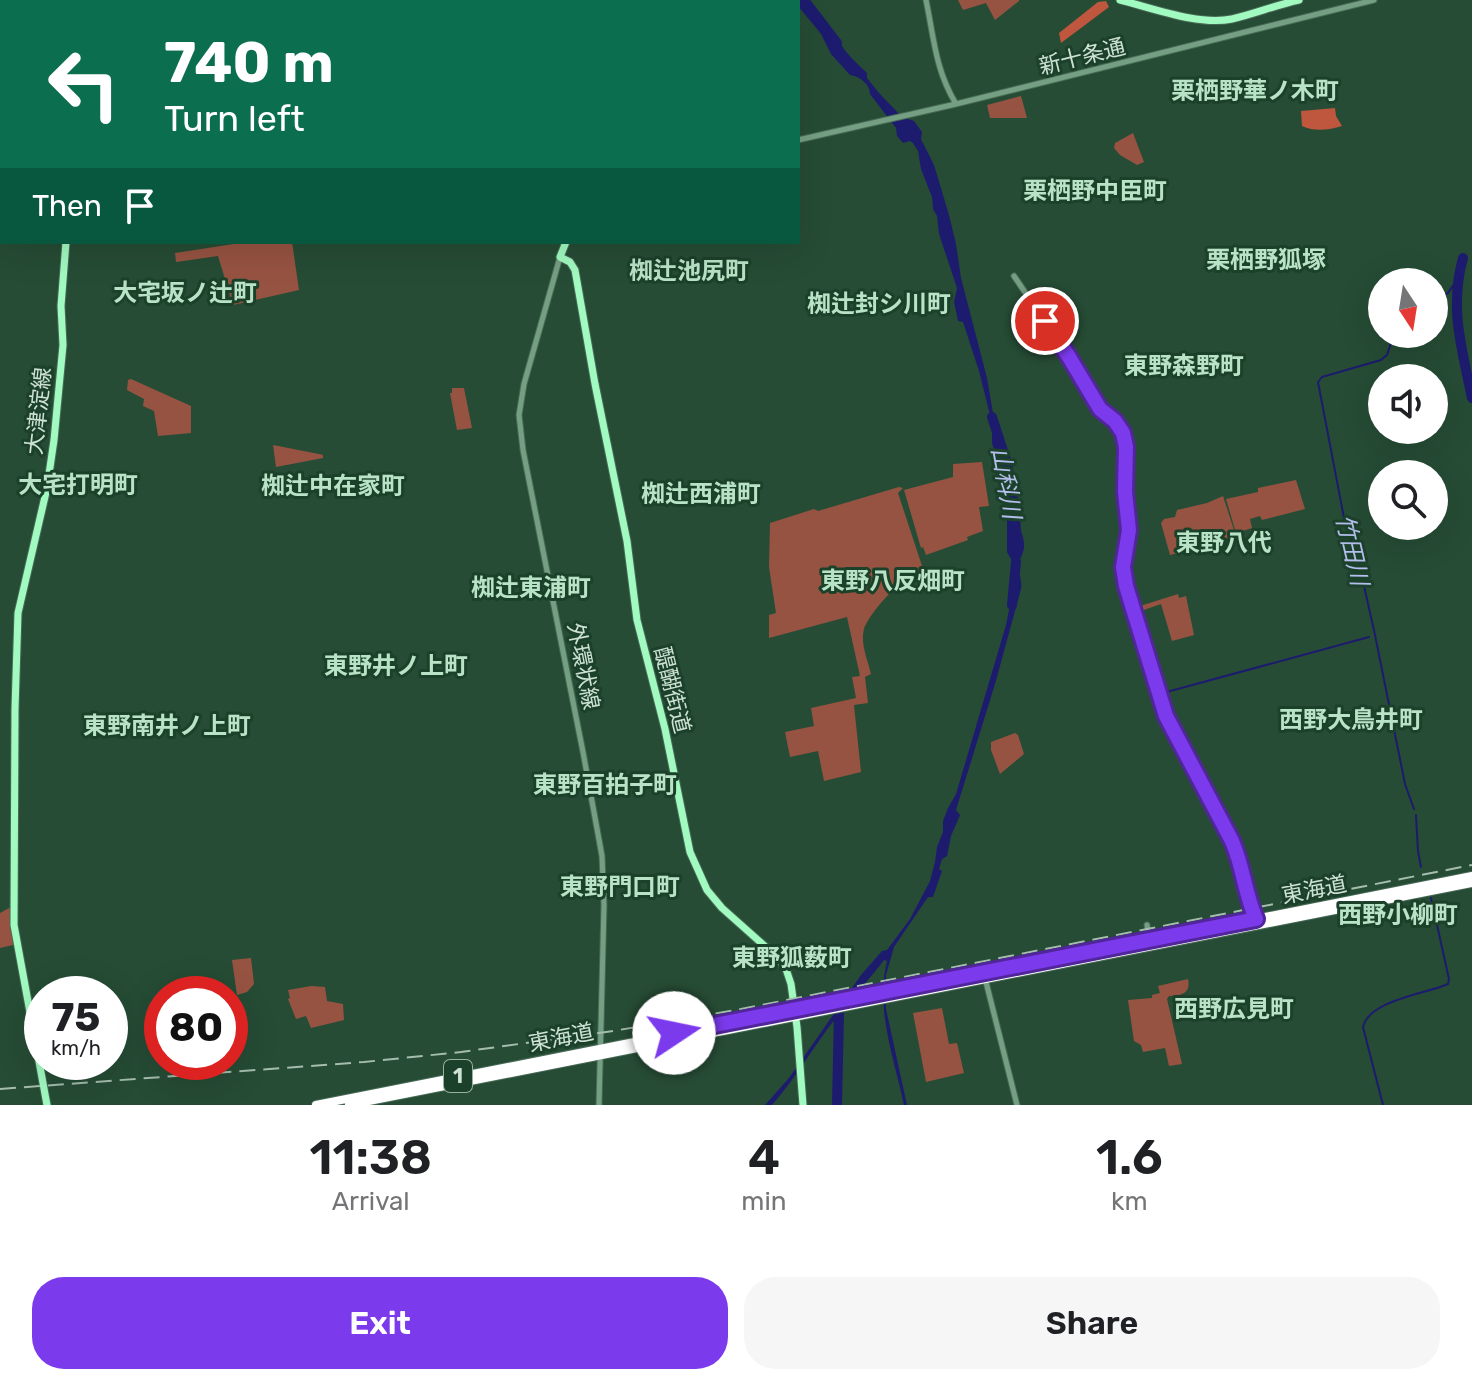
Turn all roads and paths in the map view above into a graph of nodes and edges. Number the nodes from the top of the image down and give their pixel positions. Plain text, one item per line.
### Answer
1 (926, 0) edge
2 (1120, 0) edge
3 (1299, 0) edge
4 (1374, 0) edge
5 (956, 104) junction
6 (800, 140) edge
7 (66, 244) edge
8 (565, 244) edge
9 (560, 257) junction
10 (1014, 276) dead end
11 (1472, 876) edge
12 (1472, 883) edge
13 (1257, 922) junction
14 (1147, 925) dead end
15 (1150, 943) junction
16 (984, 976) junction
17 (795, 1013) junction
18 (601, 1051) junction
19 (47, 1105) edge
20 (316, 1105) edge
21 (349, 1105) edge
22 (599, 1105) edge
23 (803, 1105) edge
24 (1017, 1105) edge

1 - 5 street
2 - 3 main road
4 - 5 street, 新十条通
5 - 6 street, 新十条通
7 - 19 main road, 大津淀線
8 - 9 main road, 外環状線
9 - 17 main road, 醍醐街道
9 - 18 street, 外環状線
10 - 13 street
11 - 13 highway, 東海道 / 1
12 - 13 highway, 東海道 / 1
13 - 15 highway, 東海道 / 1
14 - 15 street
15 - 16 highway, 東海道 / 1
16 - 17 highway, 東海道 / 1
16 - 24 street
17 - 18 highway, 東海道 / 1
17 - 23 main road, 醍醐街道
18 - 20 highway, 東海道 / 1
18 - 21 highway, 東海道 / 1
18 - 22 street, 外環状線

